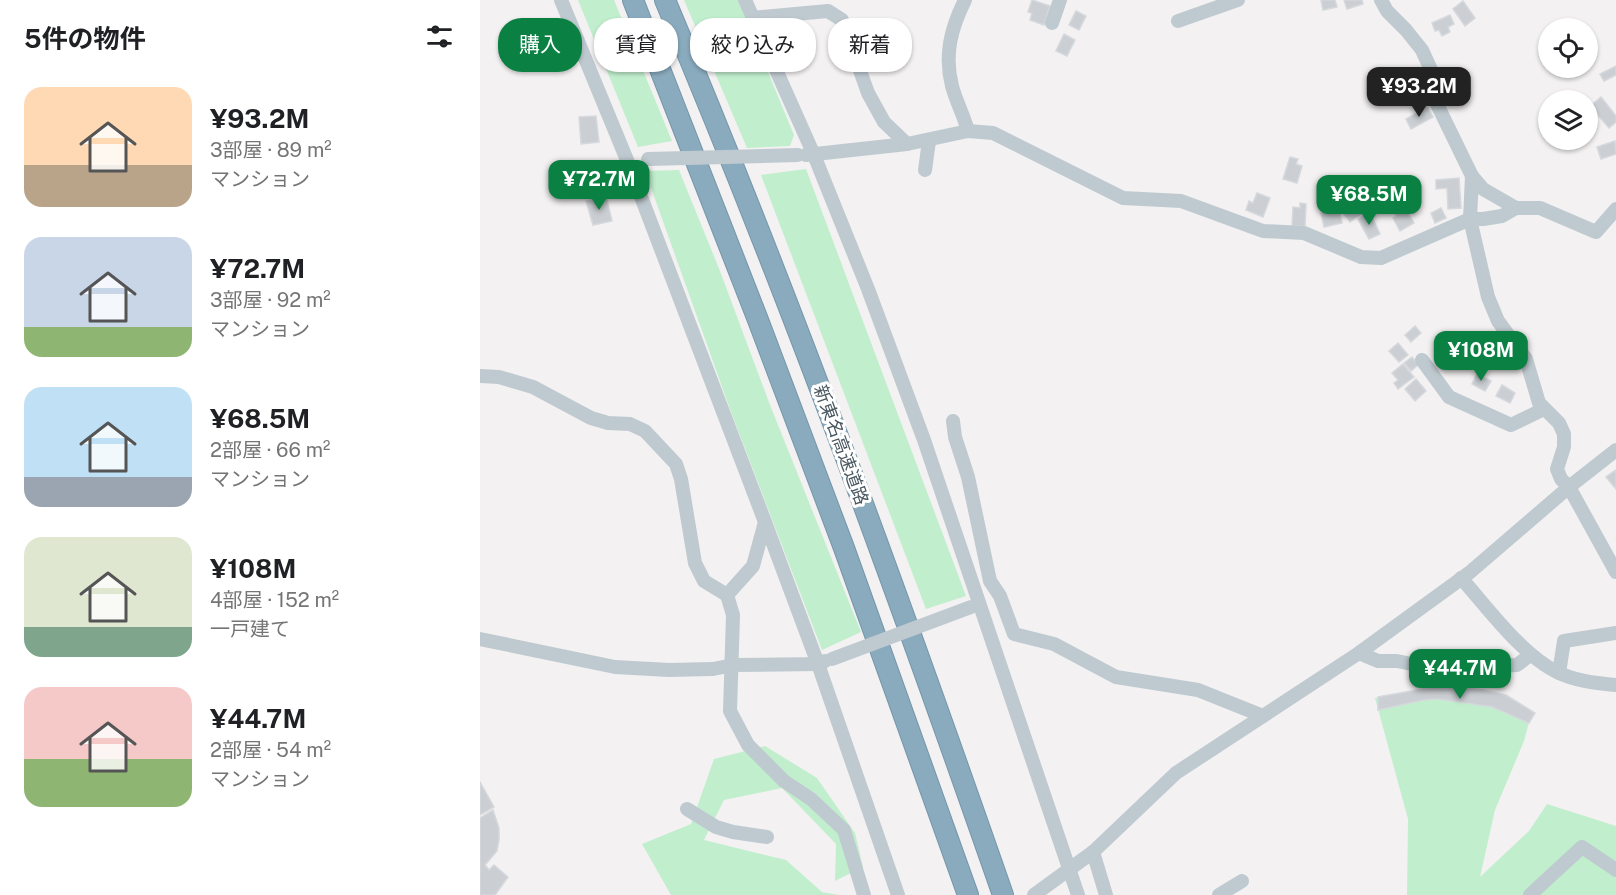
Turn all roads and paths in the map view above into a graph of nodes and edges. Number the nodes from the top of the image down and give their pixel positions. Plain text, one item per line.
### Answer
1 (561, 0) edge
2 (633, 0) edge
3 (665, 0) edge
4 (745, 0) edge
5 (965, 0) edge
6 (1060, 0) edge
7 (1238, 0) edge
8 (1381, 0) edge
9 (752, 18) joint
10 (1178, 21) dead end
11 (1052, 23) dead end
12 (776, 72) edge
13 (968, 131) junction
14 (929, 141) junction
15 (907, 144) junction
16 (814, 155) junction
17 (627, 160) junction
18 (925, 170) dead end
19 (1472, 176) junction
20 (1516, 208) junction
21 (1616, 209) edge
22 (1470, 219) junction
23 (1422, 360) dead end
24 (480, 376) edge
25 (1544, 409) junction
26 (953, 421) dead end
27 (1616, 450) edge
28 (1569, 487) junction
29 (765, 522) junction
30 (1616, 572) edge
31 (1461, 578) junction
32 (727, 595) junction
33 (1000, 596) junction
34 (976, 605) junction
35 (1616, 633) edge
36 (480, 639) edge
37 (1359, 653) junction
38 (1530, 654) junction
39 (818, 664) junction
40 (733, 665) junction
41 (1559, 673) junction
42 (1616, 685) edge
43 (1263, 716) junction
44 (687, 809) dead end
45 (767, 837) dead end
46 (1093, 852) junction
47 (1071, 870) junction
48 (1616, 870) edge
49 (1242, 881) dead end
50 (864, 895) edge
51 (898, 895) edge
52 (968, 895) edge
53 (1003, 895) edge
54 (1034, 895) edge
55 (1078, 895) edge
56 (1106, 895) edge
57 (1219, 895) edge
58 (1530, 895) edge

1 - 17 street
2 - 52 highway, 新東名高速道路
3 - 53 highway, 新東名高速道路
4 - 9 street
5 - 13 street
6 - 11 street
7 - 10 street
8 - 19 street
9 - 15 street
12 - 16 street
13 - 14 street
13 - 22 street
14 - 15 street
14 - 18 street
15 - 16 street
16 - 17 street, bridge
16 - 34 street
17 - 29 street
19 - 20 street
19 - 22 street
20 - 21 street
20 - 22 street
22 - 25 street
23 - 25 street
24 - 32 street
25 - 28 street
26 - 33 street
27 - 28 street
28 - 30 street
28 - 31 street
29 - 32 street
29 - 39 street
31 - 37 street
31 - 38 street
32 - 40 street
33 - 34 street
33 - 43 street
34 - 39 street, bridge
34 - 47 street
35 - 41 street
36 - 40 street
37 - 38 street
37 - 43 street
38 - 41 street
39 - 40 street
39 - 51 street
40 - 50 street
41 - 42 street
43 - 46 street
44 - 45 street
46 - 47 street
46 - 56 street
47 - 54 street
47 - 55 street
48 - 58 street
49 - 57 street

